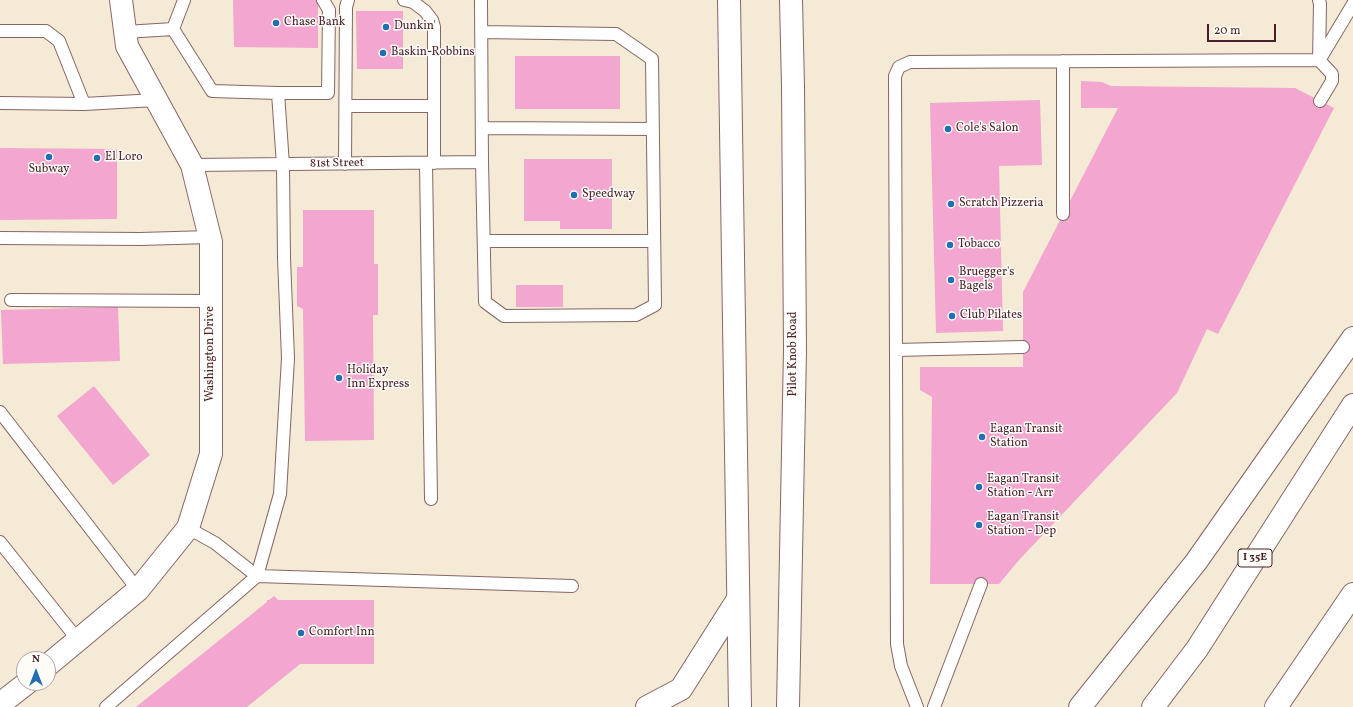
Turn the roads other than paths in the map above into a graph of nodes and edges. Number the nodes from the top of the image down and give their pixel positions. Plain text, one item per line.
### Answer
1 (121, 0) edge
2 (184, 0) edge
3 (323, 0) edge
4 (348, 0) edge
5 (404, 0) edge
6 (481, 0) edge
7 (729, 0) edge
8 (791, 0) edge
9 (1318, 0) edge
10 (1353, 4) edge
11 (173, 29) junction
12 (0, 31) edge
13 (125, 32) junction
14 (481, 32) junction
15 (1319, 60) junction
16 (1063, 61) junction
17 (278, 92) junction
18 (156, 100) junction
19 (1320, 101) dead end
20 (0, 103) edge
21 (84, 104) junction
22 (346, 106) junction
23 (434, 106) junction
24 (482, 128) junction
25 (652, 129) junction
26 (482, 162) junction
27 (430, 163) junction
28 (345, 164) junction
29 (192, 165) junction
30 (283, 165) junction
31 (1063, 214) dead end
32 (210, 237) junction
33 (0, 238) edge
34 (654, 240) junction
35 (484, 241) junction
36 (11, 300) dead end
37 (211, 301) junction
38 (1353, 338) edge
39 (1023, 347) dead end
40 (896, 350) junction
41 (1353, 405) edge
42 (0, 412) edge
43 (431, 499) dead end
44 (188, 528) junction
45 (0, 542) edge
46 (257, 576) junction
47 (980, 584) dead end
48 (572, 586) dead end
49 (138, 590) junction
50 (1353, 594) edge
51 (738, 600) junction
52 (78, 640) junction
53 (56, 658) edge
54 (16, 691) edge
55 (0, 704) edge
56 (106, 707) edge
57 (647, 707) edge
58 (740, 707) edge
59 (788, 707) edge
60 (917, 707) edge
61 (934, 707) edge
62 (1080, 707) edge
63 (1153, 707) edge
64 (1276, 707) edge

1 - 13 main road, Washington Drive
2 - 11 lane
3 - 17 lane
4 - 22 lane
5 - 23 lane
6 - 14 lane
7 - 51 main road
8 - 59 main road, Pilot Knob Road
9 - 15 lane
10 - 15 lane
11 - 13 lane
11 - 17 lane
12 - 21 lane
13 - 18 main road, Washington Drive
14 - 24 lane
14 - 25 lane
15 - 16 lane
15 - 19 lane
16 - 31 lane
16 - 40 lane
17 - 30 lane
18 - 21 lane
18 - 29 main road, Washington Drive
20 - 21 lane
22 - 23 lane
22 - 28 lane
23 - 27 lane
24 - 25 lane
24 - 26 lane
25 - 34 lane
26 - 27 lane, 81st Street
26 - 35 lane
27 - 28 lane, 81st Street
27 - 43 lane
28 - 30 lane, 81st Street
29 - 30 lane, 81st Street
29 - 32 main road, Washington Drive
30 - 46 lane
32 - 33 lane
32 - 37 main road, Washington Drive
34 - 35 lane
34 - 35 lane
36 - 37 lane
37 - 44 main road, Washington Drive
38 - 62 main road
39 - 40 lane
40 - 60 lane
41 - 63 main road, I 35E
42 - 49 lane
44 - 46 lane
44 - 49 main road, Washington Drive
45 - 52 lane
46 - 48 lane
46 - 56 lane
47 - 61 lane
49 - 52 main road, Washington Drive
50 - 64 main road
51 - 57 main road
51 - 58 main road
52 - 53 main road, Washington Drive
54 - 55 main road

